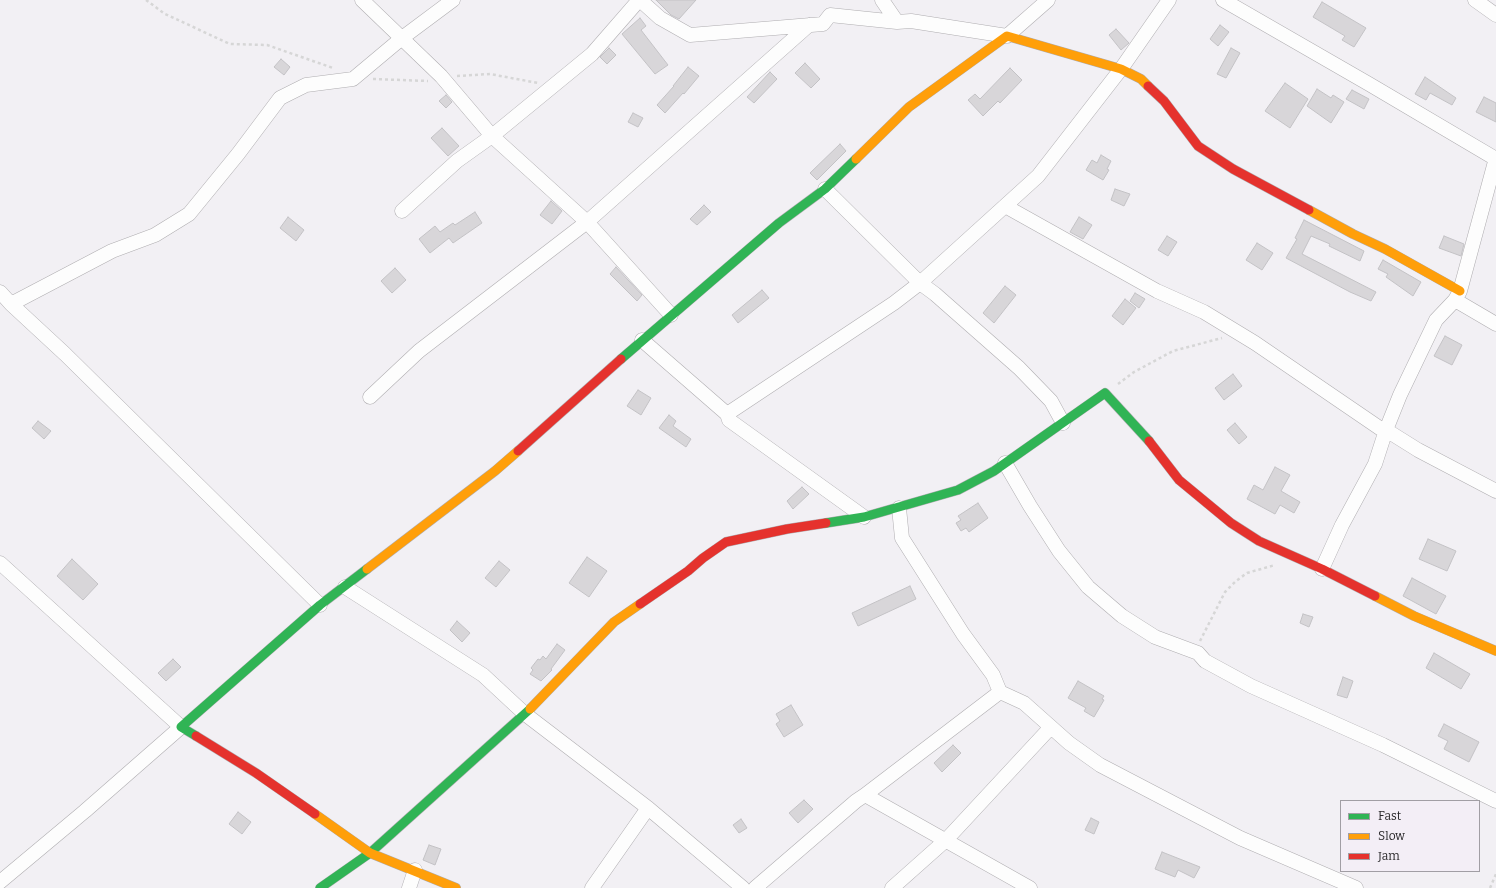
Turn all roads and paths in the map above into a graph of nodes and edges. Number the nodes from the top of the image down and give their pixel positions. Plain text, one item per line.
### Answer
1 (146, 0) edge
2 (362, 0) edge
3 (452, 0) edge
4 (640, 0) edge
5 (882, 0) edge
6 (1048, 0) edge
7 (1169, 0) edge
8 (1223, 0) edge
9 (1475, 0) edge
10 (165, 14) dead end
11 (1496, 15) edge
12 (897, 22) junction
13 (809, 25) junction
14 (1007, 36) junction
15 (402, 38) junction
16 (1121, 68) junction
17 (492, 136) junction
18 (1496, 159) edge
19 (825, 189) junction
20 (1004, 206) junction
21 (402, 211) dead end
22 (587, 222) junction
23 (920, 283) junction
24 (0, 292) edge
25 (1457, 296) junction
26 (11, 304) junction
27 (671, 315) junction
28 (1496, 324) edge
29 (1240, 334) junction
30 (642, 340) junction
31 (1105, 394) junction
32 (370, 397) dead end
33 (727, 414) junction
34 (1063, 423) junction
35 (1386, 430) junction
36 (1005, 463) junction
37 (1496, 491) edge
38 (899, 508) junction
39 (864, 517) junction
40 (0, 563) edge
41 (1280, 565) dead end
42 (1322, 569) junction
43 (345, 587) junction
44 (320, 604) junction
45 (1496, 650) edge
46 (1198, 653) junction
47 (1000, 692) junction
48 (526, 714) junction
49 (181, 727) junction
50 (1051, 727) junction
51 (865, 795) junction
52 (1496, 801) edge
53 (648, 808) junction
54 (946, 840) junction
55 (370, 853) junction
56 (415, 870) junction
57 (1496, 874) edge
58 (0, 882) edge
59 (320, 888) edge
60 (409, 888) edge
61 (456, 888) edge
62 (592, 888) edge
63 (743, 888) edge
64 (755, 888) edge
65 (892, 888) edge
66 (1030, 888) edge
67 (1356, 888) edge
68 (1490, 888) edge

1 - 10 path
2 - 15 street
3 - 15 street
4 - 13 street
4 - 17 street
5 - 12 street
6 - 14 street
7 - 16 street
8 - 18 street
9 - 11 street
12 - 13 street
12 - 14 street
13 - 22 street
14 - 16 street
14 - 19 street
15 - 17 street
15 - 26 street
16 - 20 street
16 - 25 street
17 - 21 street
17 - 22 street
18 - 25 street
19 - 23 street
19 - 27 street
20 - 23 street
20 - 29 street
22 - 27 street
22 - 32 street
23 - 33 street
23 - 34 street
24 - 26 street
25 - 28 street
25 - 35 street
26 - 44 street
27 - 30 street
29 - 31 path
29 - 35 street
30 - 33 street
30 - 43 street
31 - 34 street
31 - 42 street
33 - 39 street
34 - 36 street
35 - 37 street
35 - 42 street
36 - 38 street
36 - 46 street
38 - 39 street
38 - 47 street
39 - 48 street
40 - 49 street
41 - 46 path
42 - 45 street
43 - 44 street
43 - 48 street
44 - 49 street
46 - 52 street
47 - 50 street
47 - 51 street
48 - 53 street
48 - 55 street
49 - 55 street
49 - 58 street
50 - 54 street
50 - 67 street
51 - 54 street
51 - 64 street
53 - 62 street
53 - 63 street
54 - 65 street
54 - 66 street
55 - 56 street
55 - 59 street
56 - 60 street
56 - 61 street
57 - 68 path

